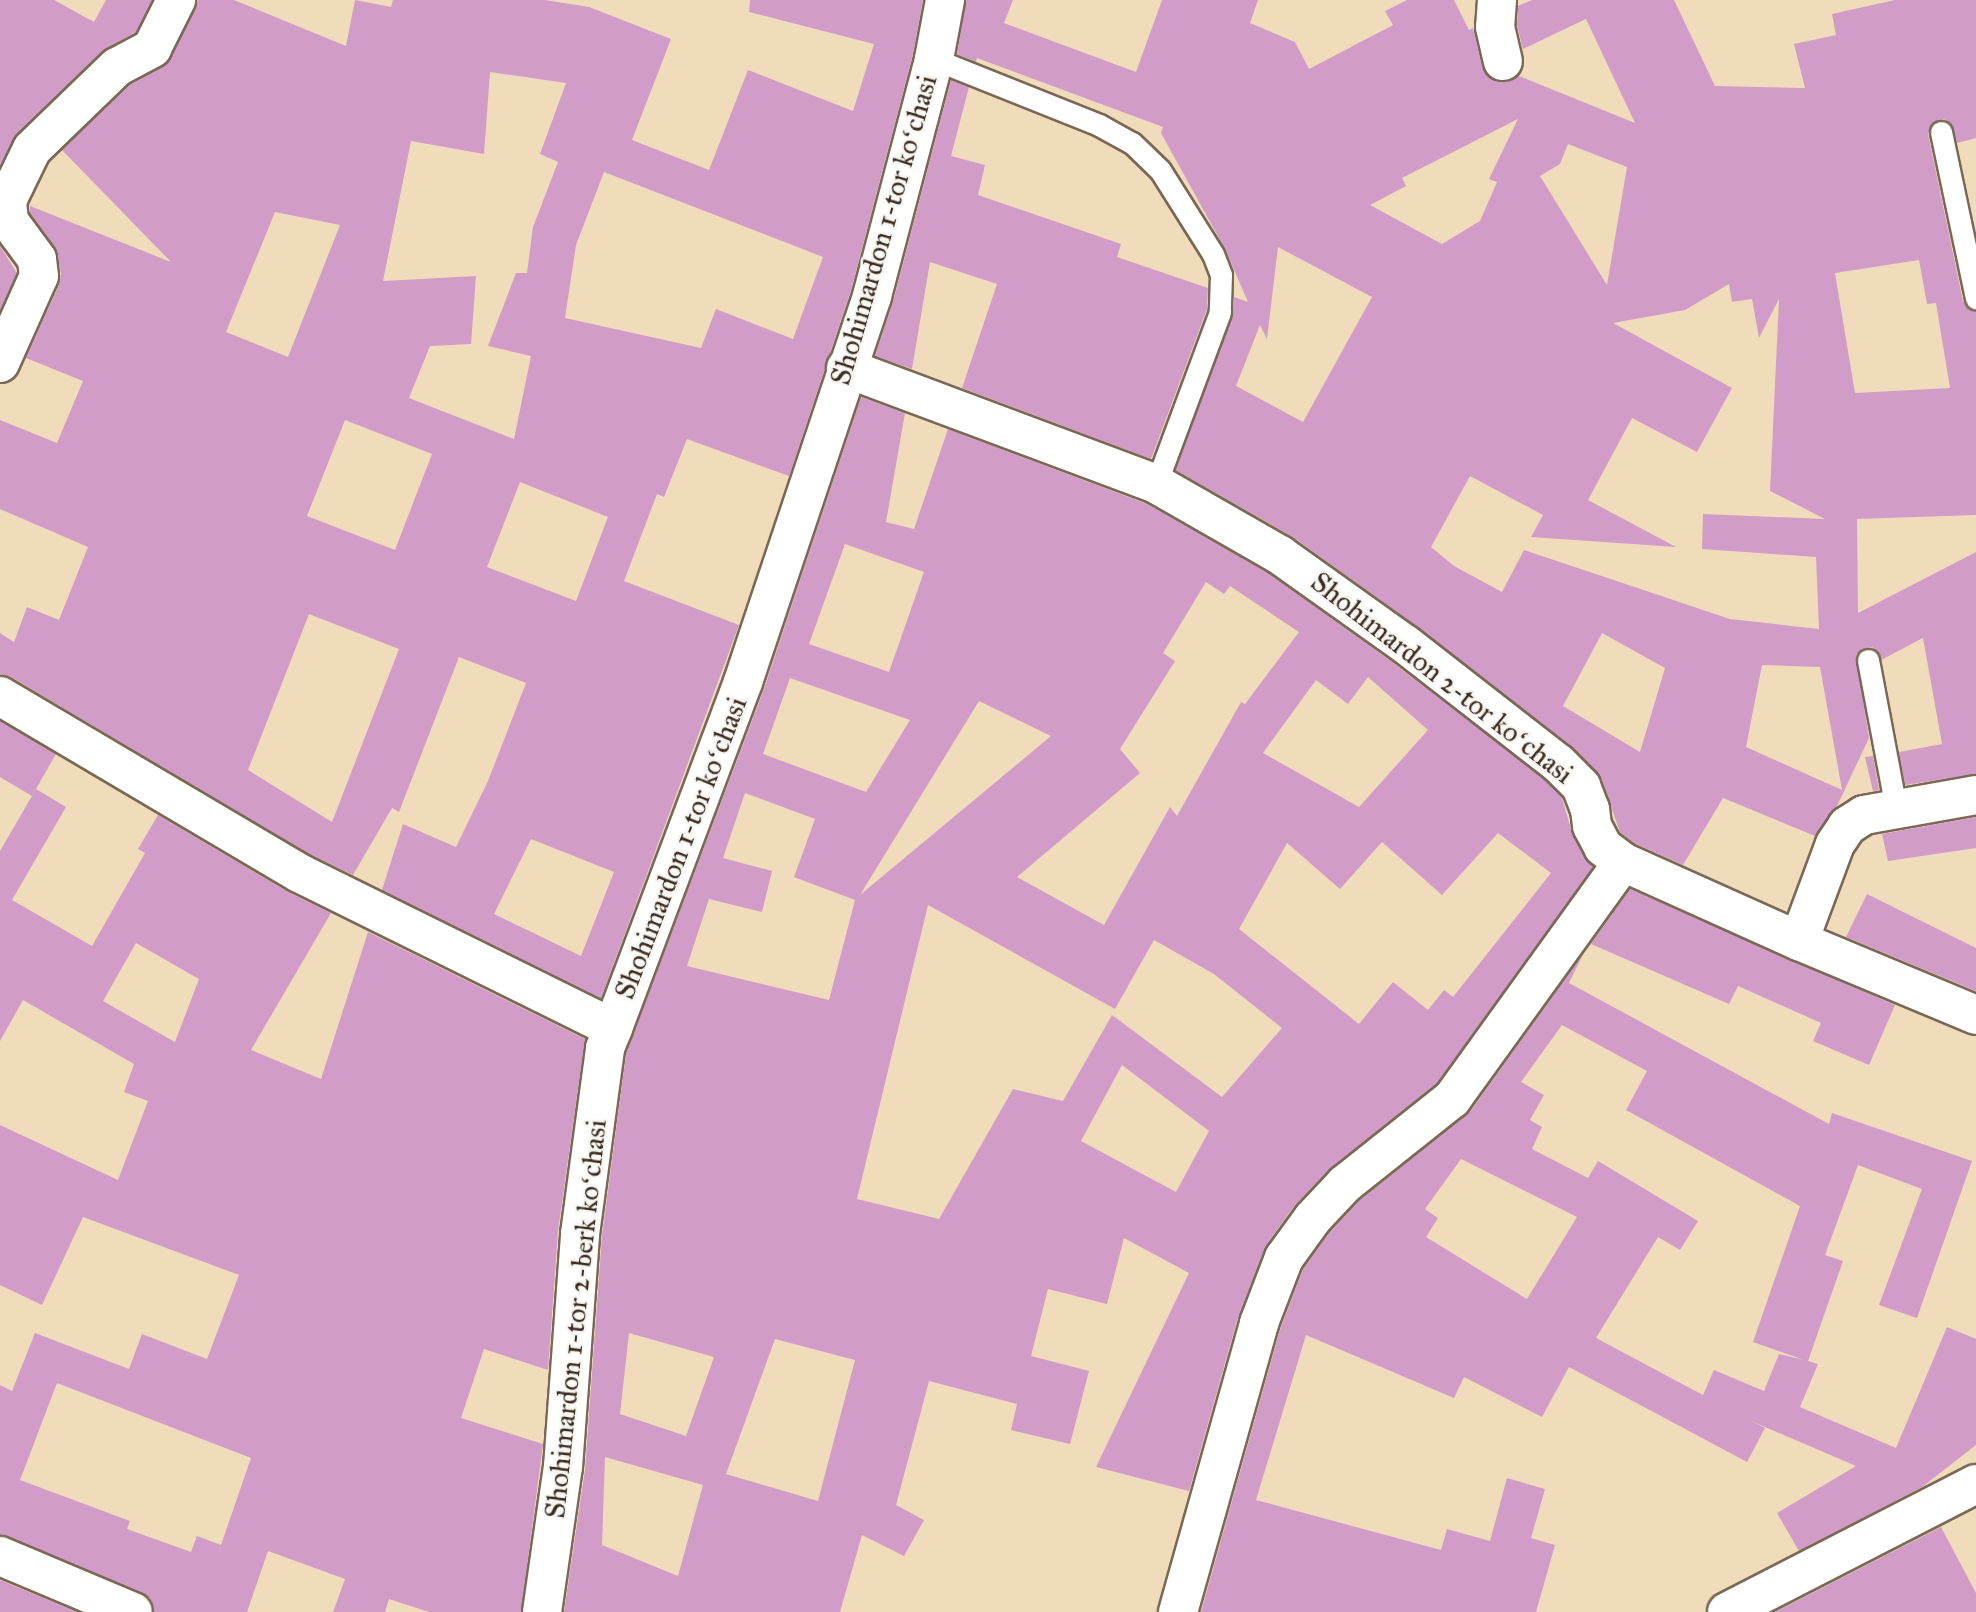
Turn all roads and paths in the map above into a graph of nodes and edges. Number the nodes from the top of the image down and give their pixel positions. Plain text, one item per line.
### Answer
1 (176, 0) edge
2 (945, 0) edge
3 (1497, 0) edge
4 (934, 59) junction
5 (1503, 61) dead end
6 (1941, 132) dead end
7 (1976, 298) edge
8 (0, 363) edge
9 (845, 368) junction
10 (1156, 484) junction
11 (1868, 660) dead end
12 (0, 696) edge
13 (1976, 796) edge
14 (1896, 808) junction
15 (1623, 862) junction
16 (1799, 942) junction
17 (1976, 1015) edge
18 (613, 1028) junction
19 (1975, 1486) edge
20 (0, 1556) edge
21 (133, 1612) edge
22 (542, 1612) edge
23 (1178, 1612) edge
24 (1727, 1612) edge

1 - 8 street
2 - 4 street, Shohimardon 1-tor koʻchasi
3 - 5 street
4 - 9 street, Shohimardon 1-tor koʻchasi
4 - 10 lane
6 - 7 lane
9 - 10 street, Shohimardon 2-tor koʻchasi
9 - 18 street, Shohimardon 1-tor koʻchasi
10 - 15 street, Shohimardon 2-tor koʻchasi
11 - 14 lane
12 - 18 street, Shohimardon 1-tor koʻchasi
13 - 14 street
14 - 16 street
15 - 16 street, Shohimardon 2-tor koʻchasi
15 - 23 street
16 - 17 street, Shohimardon 2-tor koʻchasi
18 - 22 street, Shohimardon 1-tor 2-berk koʻchasi
19 - 24 street
20 - 21 street

